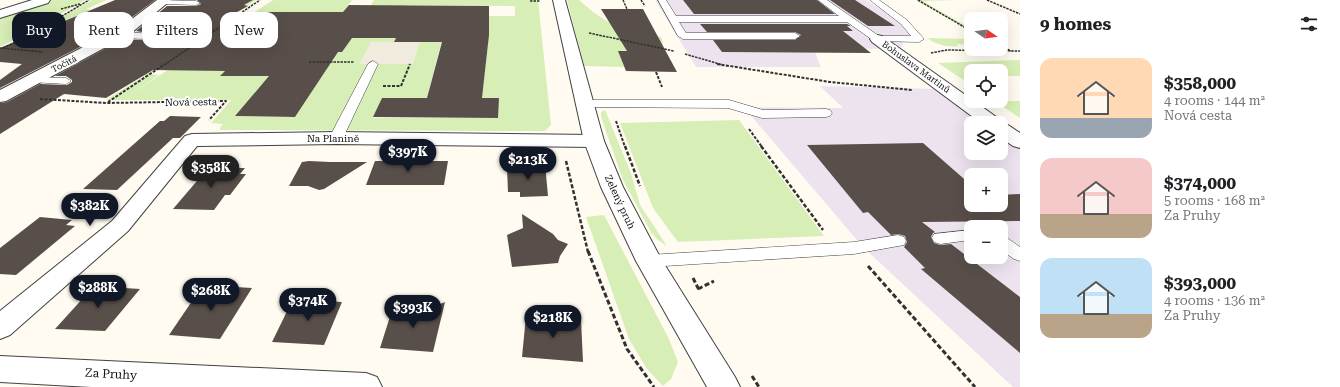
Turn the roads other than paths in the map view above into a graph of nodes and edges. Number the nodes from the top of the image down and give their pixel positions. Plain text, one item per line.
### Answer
1 (44, 0) edge
2 (559, 0) edge
3 (662, 0) edge
4 (822, 0) edge
5 (874, 0) edge
6 (164, 1) edge
7 (196, 3) dead end
8 (0, 14) edge
9 (673, 19) junction
10 (849, 19) junction
11 (134, 22) edge
12 (134, 36) edge
13 (141, 36) dead end
14 (795, 36) dead end
15 (877, 39) junction
16 (92, 48) edge
17 (373, 64) dead end
18 (34, 80) junction
19 (66, 81) dead end
20 (0, 97) edge
21 (585, 104) junction
22 (826, 113) dead end
23 (983, 116) edge
24 (1008, 134) edge
25 (336, 138) junction
26 (594, 141) junction
27 (1020, 142) edge
28 (964, 236) edge
29 (940, 238) dead end
30 (898, 241) dead end
31 (1008, 247) edge
32 (1020, 255) edge
33 (649, 261) junction
34 (0, 327) edge
35 (0, 369) edge
36 (366, 387) edge
37 (724, 387) edge

1 - 8 street
2 - 21 street, Zelený pruh
3 - 9 lane
4 - 10 lane
5 - 15 lane
6 - 7 lane
6 - 11 street, Točitá
9 - 10 lane
9 - 14 lane
10 - 15 lane
12 - 13 lane
15 - 23 street, Bohuslava Martinů
16 - 18 street, Točitá
17 - 25 lane
18 - 19 lane
18 - 20 street, Točitá
21 - 22 lane
21 - 26 street, Zelený pruh
24 - 27 street
25 - 26 street, Na Planině
25 - 34 street, Na Planině
26 - 33 street, Zelený pruh
28 - 29 lane
30 - 33 lane
31 - 32 lane
33 - 37 street, Zelený pruh
35 - 36 street, Za Pruhy

